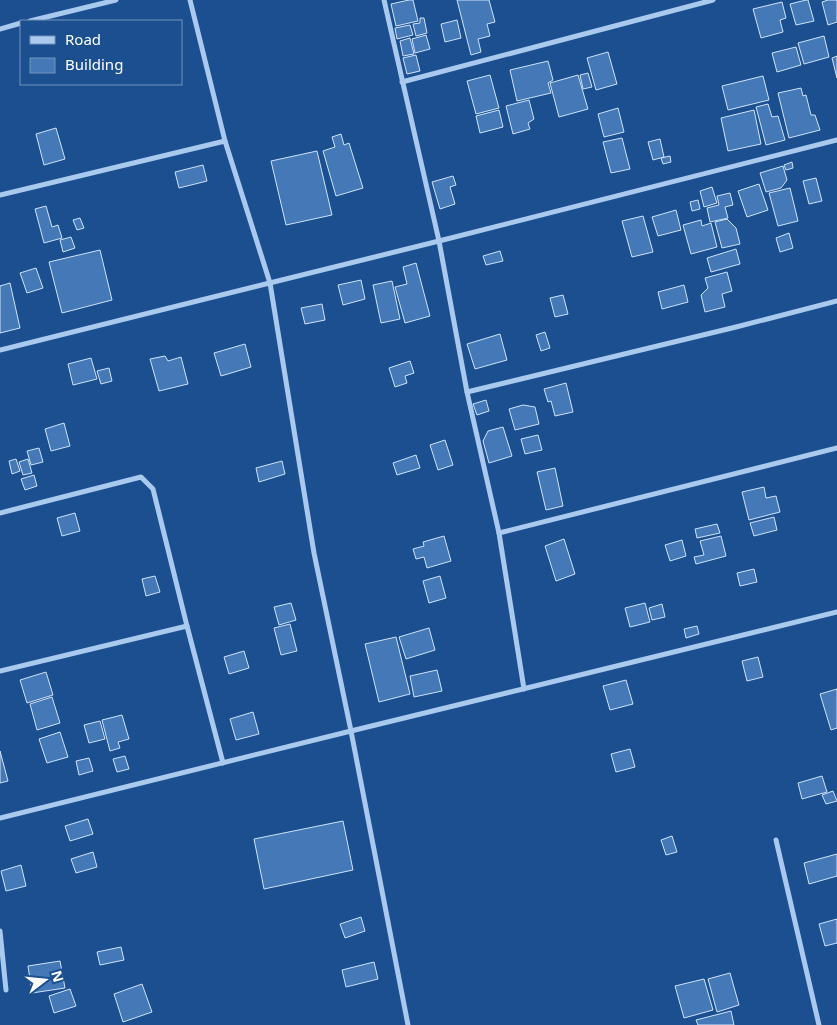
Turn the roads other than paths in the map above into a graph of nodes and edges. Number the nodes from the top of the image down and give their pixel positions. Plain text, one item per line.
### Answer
1 (116, 0) edge
2 (190, 0) edge
3 (384, 0) edge
4 (713, 0) edge
5 (34, 20) edge
6 (20, 24) edge
7 (0, 29) edge
8 (402, 82) junction
9 (837, 140) edge
10 (225, 141) junction
11 (0, 194) edge
12 (438, 241) junction
13 (270, 283) junction
14 (837, 301) edge
15 (0, 350) edge
16 (467, 392) junction
17 (837, 448) edge
18 (0, 513) edge
19 (499, 533) junction
20 (837, 612) edge
21 (187, 626) junction
22 (0, 670) edge
23 (524, 689) junction
24 (351, 731) junction
25 (223, 763) junction
26 (0, 818) edge
27 (776, 840) dead end
28 (0, 931) edge
29 (6, 990) dead end
30 (408, 1025) edge
31 (819, 1025) edge

1 - 5 street
2 - 10 street
3 - 8 street
4 - 8 street
6 - 7 street
8 - 12 street
9 - 12 street
10 - 11 street
10 - 13 street
12 - 13 street
12 - 16 street
13 - 15 street
13 - 24 street
14 - 16 street
16 - 19 street
17 - 19 street
18 - 21 street
19 - 23 street
20 - 23 street
21 - 22 street
21 - 25 street
23 - 24 street
24 - 25 street
24 - 30 street
25 - 26 street
27 - 31 street
28 - 29 street

